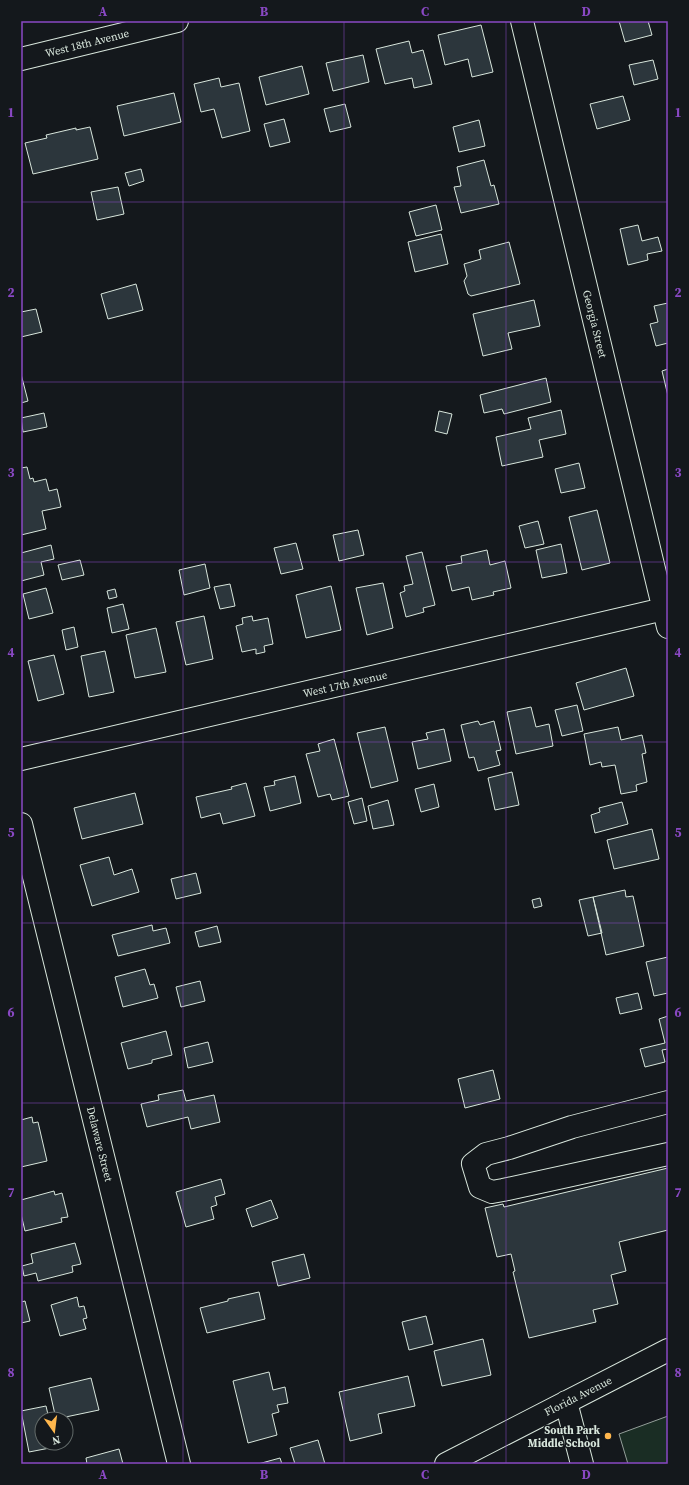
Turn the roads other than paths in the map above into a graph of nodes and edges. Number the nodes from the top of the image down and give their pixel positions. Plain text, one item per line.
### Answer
1 (176, 21) edge
2 (522, 21) edge
3 (21, 59) edge
4 (667, 615) edge
5 (21, 760) edge
6 (21, 824) edge
7 (668, 1102) edge
8 (668, 1154) edge
9 (668, 1350) edge
10 (566, 1402) junction
11 (179, 1464) edge
12 (446, 1464) edge
13 (582, 1464) edge

1 - 3 street, West 18th Avenue
2 - 4 street, Georgia Street
4 - 5 street, West 17th Avenue
6 - 11 street, Delaware Street
7 - 8 street
9 - 10 street, Florida Avenue
10 - 12 street, Florida Avenue
10 - 13 street

